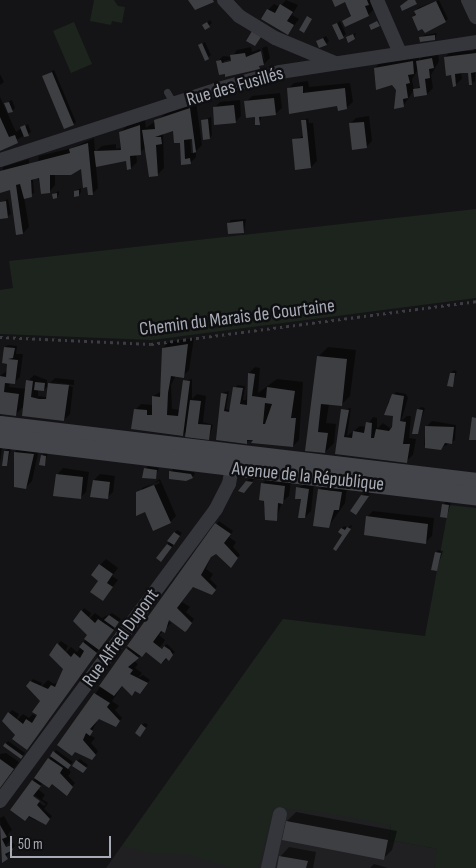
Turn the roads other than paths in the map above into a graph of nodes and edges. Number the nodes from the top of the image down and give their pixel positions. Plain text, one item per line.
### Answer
1 (224, 0) edge
2 (377, 0) edge
3 (468, 0) edge
4 (476, 17) edge
5 (476, 42) edge
6 (400, 53) junction
7 (338, 64) junction
8 (0, 160) edge
9 (0, 425) edge
10 (0, 431) edge
11 (0, 438) edge
12 (142, 448) junction
13 (233, 461) junction
14 (476, 483) edge
15 (476, 496) edge
16 (0, 801) edge
17 (280, 814) dead end
18 (268, 868) edge

1 - 7 street
2 - 6 street
3 - 4 street
5 - 6 street, Rue des Fusillés
6 - 7 street, Rue des Fusillés
7 - 8 street, Rue des Fusillés
9 - 12 main road
10 - 13 lane
11 - 12 main road
12 - 13 main road, Avenue de la République
13 - 14 main road, Avenue de la République
13 - 15 main road, Avenue de la République
13 - 16 street, Rue Alfred Dupont
17 - 18 street

